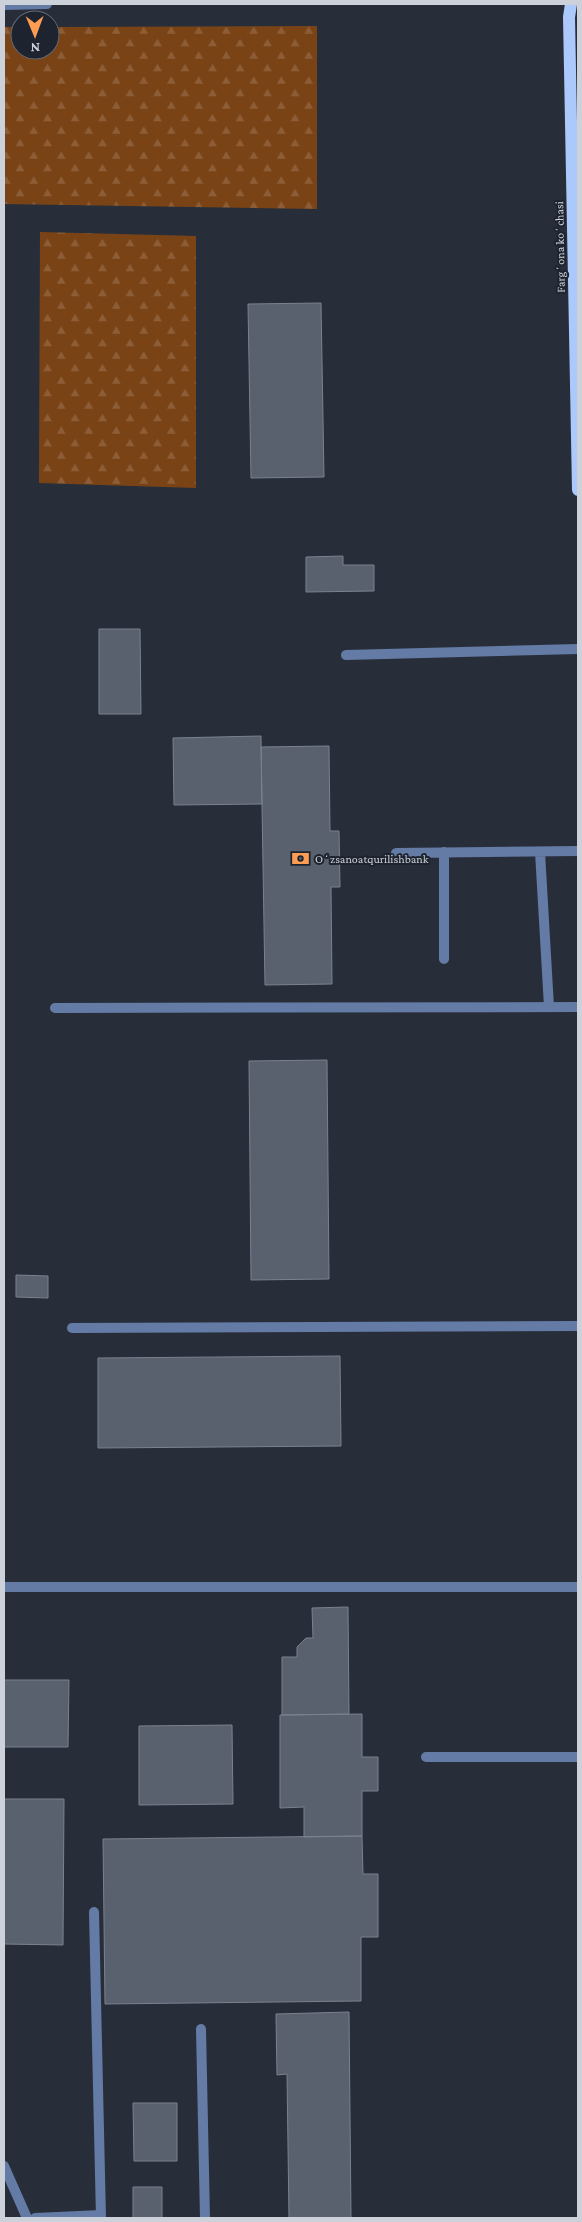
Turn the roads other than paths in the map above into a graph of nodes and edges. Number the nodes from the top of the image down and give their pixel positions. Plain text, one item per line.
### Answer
1 (47, 4) edge
2 (571, 4) edge
3 (4, 5) edge
4 (578, 490) edge
5 (578, 649) edge
6 (346, 654) dead end
7 (578, 851) edge
8 (444, 852) junction
9 (540, 852) junction
10 (396, 853) dead end
11 (444, 959) dead end
12 (548, 1007) junction
13 (578, 1007) edge
14 (55, 1008) dead end
15 (578, 1326) edge
16 (72, 1328) dead end
17 (4, 1587) edge
18 (578, 1587) edge
19 (578, 1756) edge
20 (426, 1757) dead end
21 (94, 1912) dead end
22 (201, 2029) dead end
23 (4, 2166) edge
24 (101, 2217) edge
25 (27, 2218) edge
26 (35, 2218) edge
27 (205, 2218) edge

1 - 3 lane
2 - 4 main road, Fargʻona koʻchasi
5 - 6 lane
7 - 9 lane
8 - 9 lane
8 - 10 lane
8 - 11 lane
9 - 12 lane
12 - 13 lane
12 - 14 lane
15 - 16 lane
17 - 18 lane
19 - 20 lane
21 - 24 lane
22 - 27 lane
23 - 25 lane
24 - 26 lane

